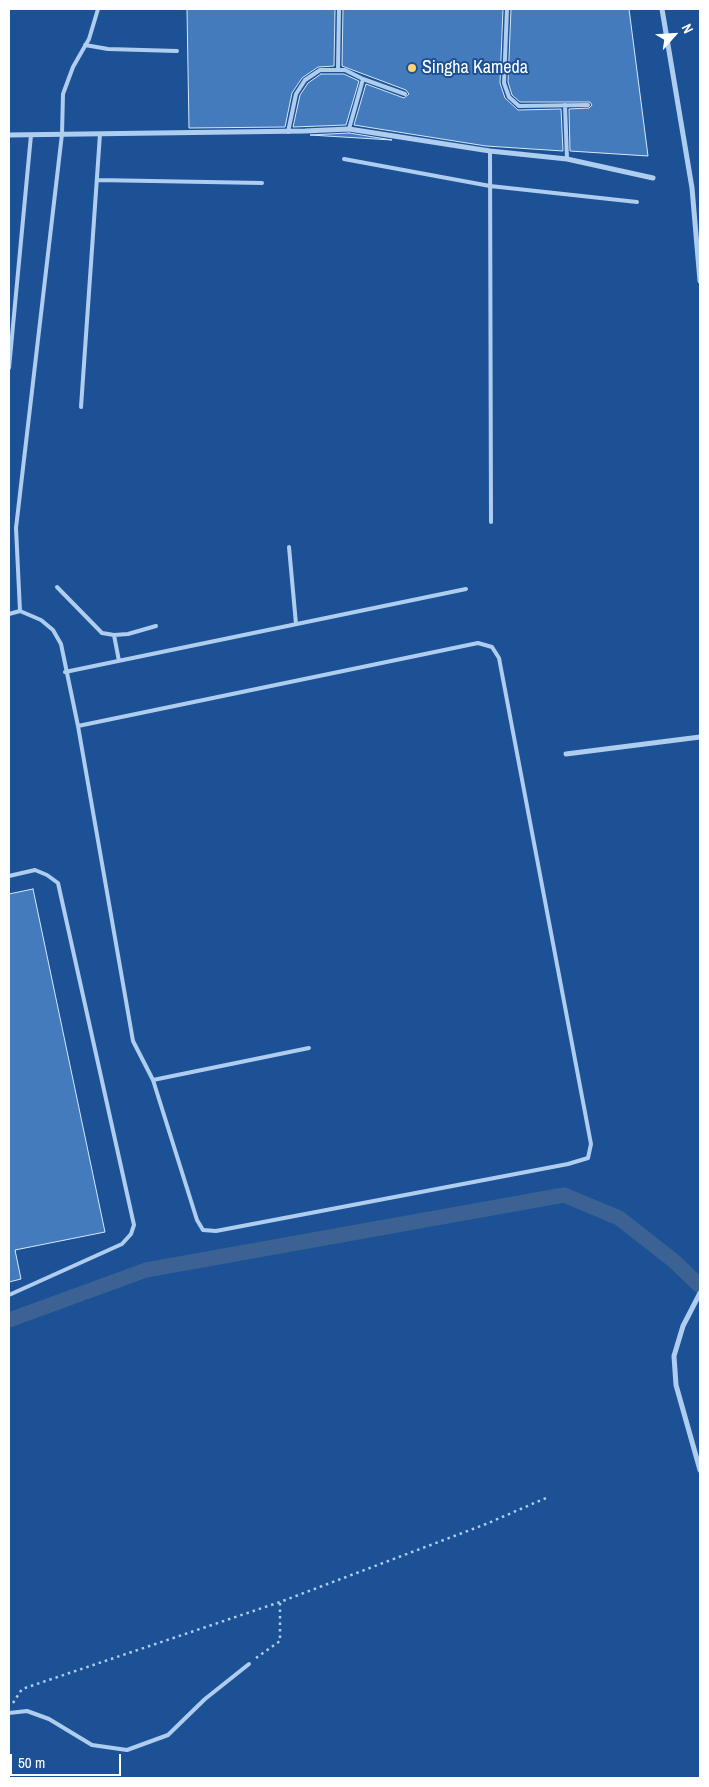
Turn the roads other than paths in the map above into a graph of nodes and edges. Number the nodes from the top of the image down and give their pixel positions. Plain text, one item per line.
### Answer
1 (98, 9) edge
2 (339, 9) edge
3 (507, 9) edge
4 (662, 9) edge
5 (85, 45) junction
6 (177, 52) dead end
7 (338, 69) junction
8 (363, 79) junction
9 (405, 94) dead end
10 (588, 104) dead end
11 (565, 106) junction
12 (349, 129) junction
13 (288, 132) junction
14 (62, 134) junction
15 (100, 134) junction
16 (9, 135) edge
17 (31, 135) junction
18 (490, 151) junction
19 (344, 159) dead end
20 (567, 159) junction
21 (653, 178) dead end
22 (97, 180) junction
23 (262, 184) dead end
24 (490, 186) junction
25 (636, 202) dead end
26 (700, 281) edge
27 (9, 368) edge
28 (81, 407) dead end
29 (491, 522) dead end
30 (289, 547) dead end
31 (56, 587) dead end
32 (466, 589) dead end
33 (20, 611) junction
34 (9, 614) edge
35 (296, 624) junction
36 (156, 626) dead end
37 (114, 635) junction
38 (119, 661) junction
39 (65, 672) junction
40 (78, 726) junction
41 (700, 737) edge
42 (566, 754) dead end
43 (9, 876) edge
44 (308, 1048) dead end
45 (153, 1080) junction
46 (699, 1294) edge
47 (9, 1295) edge
48 (700, 1470) edge
49 (249, 1664) road end
50 (9, 1712) edge

1 - 5 lane
2 - 7 lane
3 - 11 lane
4 - 26 street
5 - 6 lane
5 - 14 lane
7 - 8 lane
7 - 13 lane
8 - 9 lane
8 - 12 lane
10 - 11 lane
11 - 20 lane
12 - 13 street
12 - 18 street
13 - 15 street
14 - 15 street
14 - 17 street
14 - 33 lane
15 - 22 lane
16 - 17 street
17 - 27 lane
18 - 20 street
18 - 24 lane
19 - 24 lane
20 - 21 street
22 - 23 lane
22 - 28 lane
24 - 25 lane
24 - 29 lane
30 - 35 lane
31 - 37 lane
32 - 35 lane
33 - 34 lane
33 - 39 lane
35 - 38 lane
36 - 37 lane
37 - 38 lane
38 - 39 lane
39 - 40 lane
40 - 45 lane
40 - 45 lane
41 - 42 street
43 - 47 lane
44 - 45 lane
46 - 48 street
49 - 50 lane

